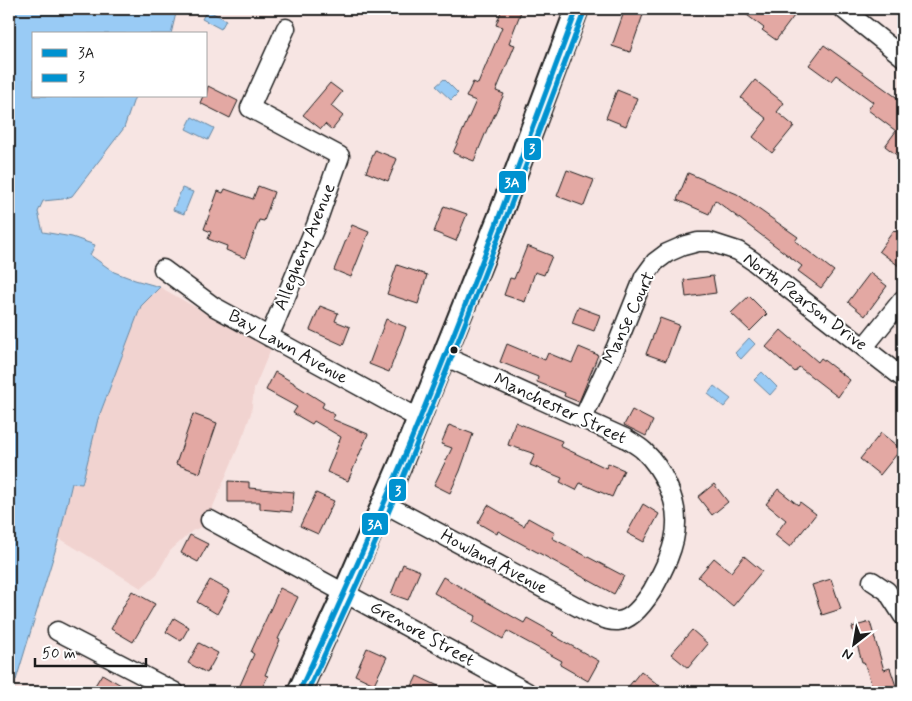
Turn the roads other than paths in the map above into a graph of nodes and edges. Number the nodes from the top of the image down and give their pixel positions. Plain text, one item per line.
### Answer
1 (576, 9) edge
2 (843, 9) edge
3 (286, 28) dead end
4 (903, 56) edge
5 (698, 242) joint
6 (163, 269) dead end
7 (903, 300) edge
8 (269, 337) junction
9 (864, 346) junction
10 (444, 356) junction
11 (903, 378) edge
12 (418, 418) junction
13 (583, 418) junction
14 (383, 503) junction
15 (210, 520) dead end
16 (872, 581) dead end
17 (344, 592) junction
18 (903, 616) edge
19 (605, 619) joint
20 (58, 632) dead end
21 (175, 692) edge
22 (298, 692) edge
23 (527, 692) edge

1 - 10 street
2 - 4 street
3 - 8 street, Allegheny Avenue
5 - 9 street, North Pearson Drive
5 - 13 street, Manse Court
6 - 8 street, Bay Lawn Avenue
7 - 9 street
8 - 12 street, Bay Lawn Avenue
9 - 11 street, North Pearson Drive
10 - 12 street
10 - 13 street, Manchester Street
12 - 14 street
13 - 19 street, Manchester Street
14 - 17 street
14 - 19 street, Howland Avenue
15 - 17 street, Grenore Street
16 - 18 street
17 - 22 street
17 - 23 street, Grenore Street
20 - 21 street

